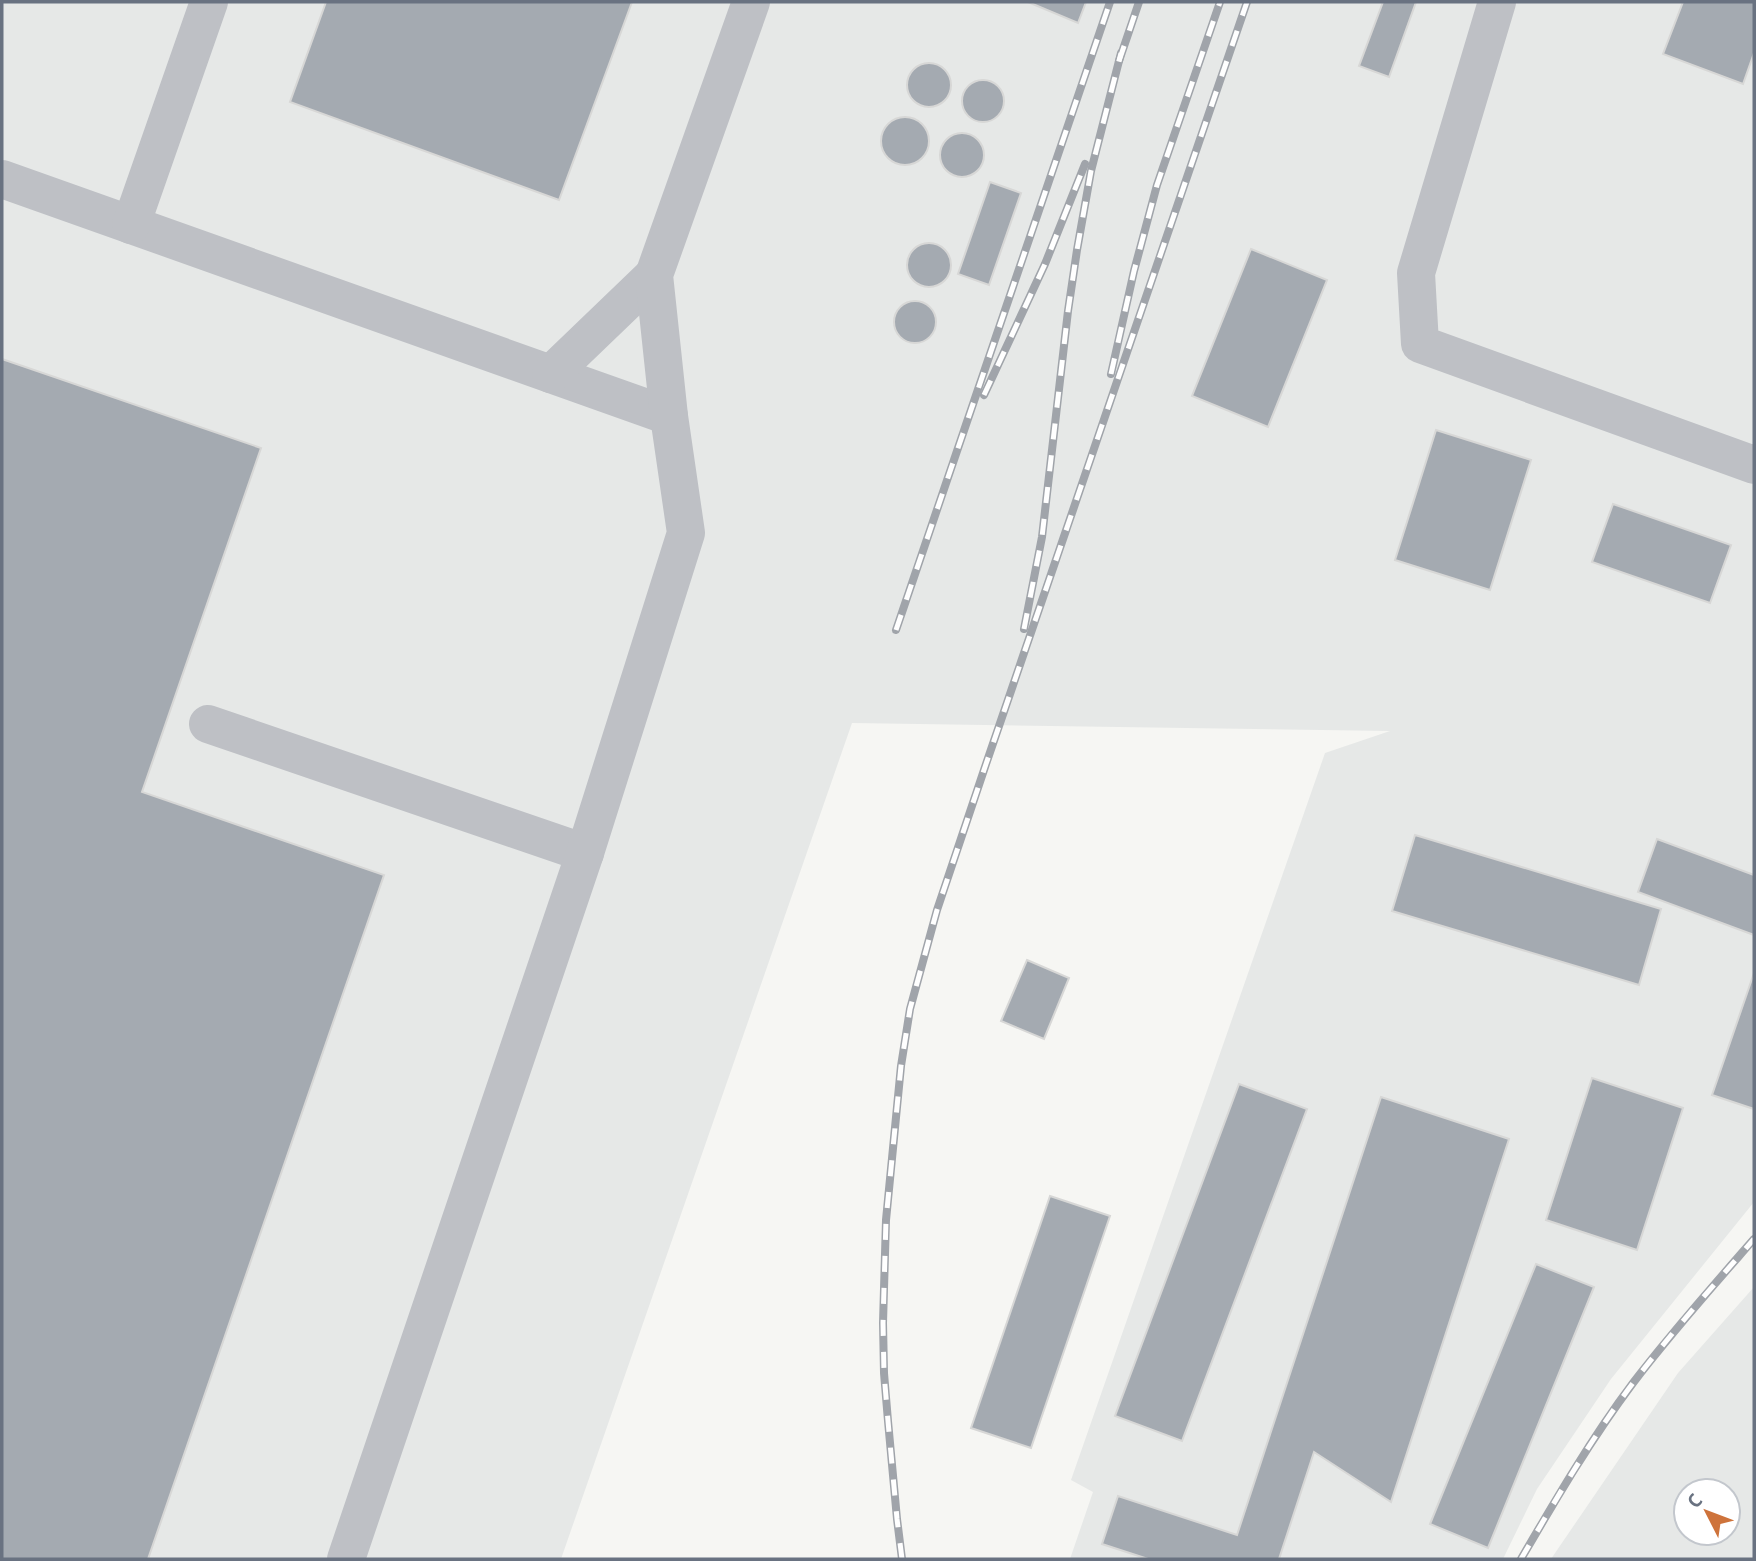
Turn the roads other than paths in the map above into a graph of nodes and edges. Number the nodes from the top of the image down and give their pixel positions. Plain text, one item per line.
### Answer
1 (209, 2) edge
2 (751, 2) edge
3 (1497, 2) edge
4 (2, 179) edge
5 (131, 225) junction
6 (654, 275) junction
7 (551, 374) junction
8 (669, 416) junction
9 (1754, 463) edge
10 (208, 724) dead end
11 (585, 853) junction
12 (346, 1559) edge

1 - 5 lane
2 - 6 lane
3 - 9 lane
4 - 5 lane
5 - 7 lane
6 - 7 lane
6 - 8 lane
7 - 8 lane
8 - 11 lane
10 - 11 lane
11 - 12 lane

